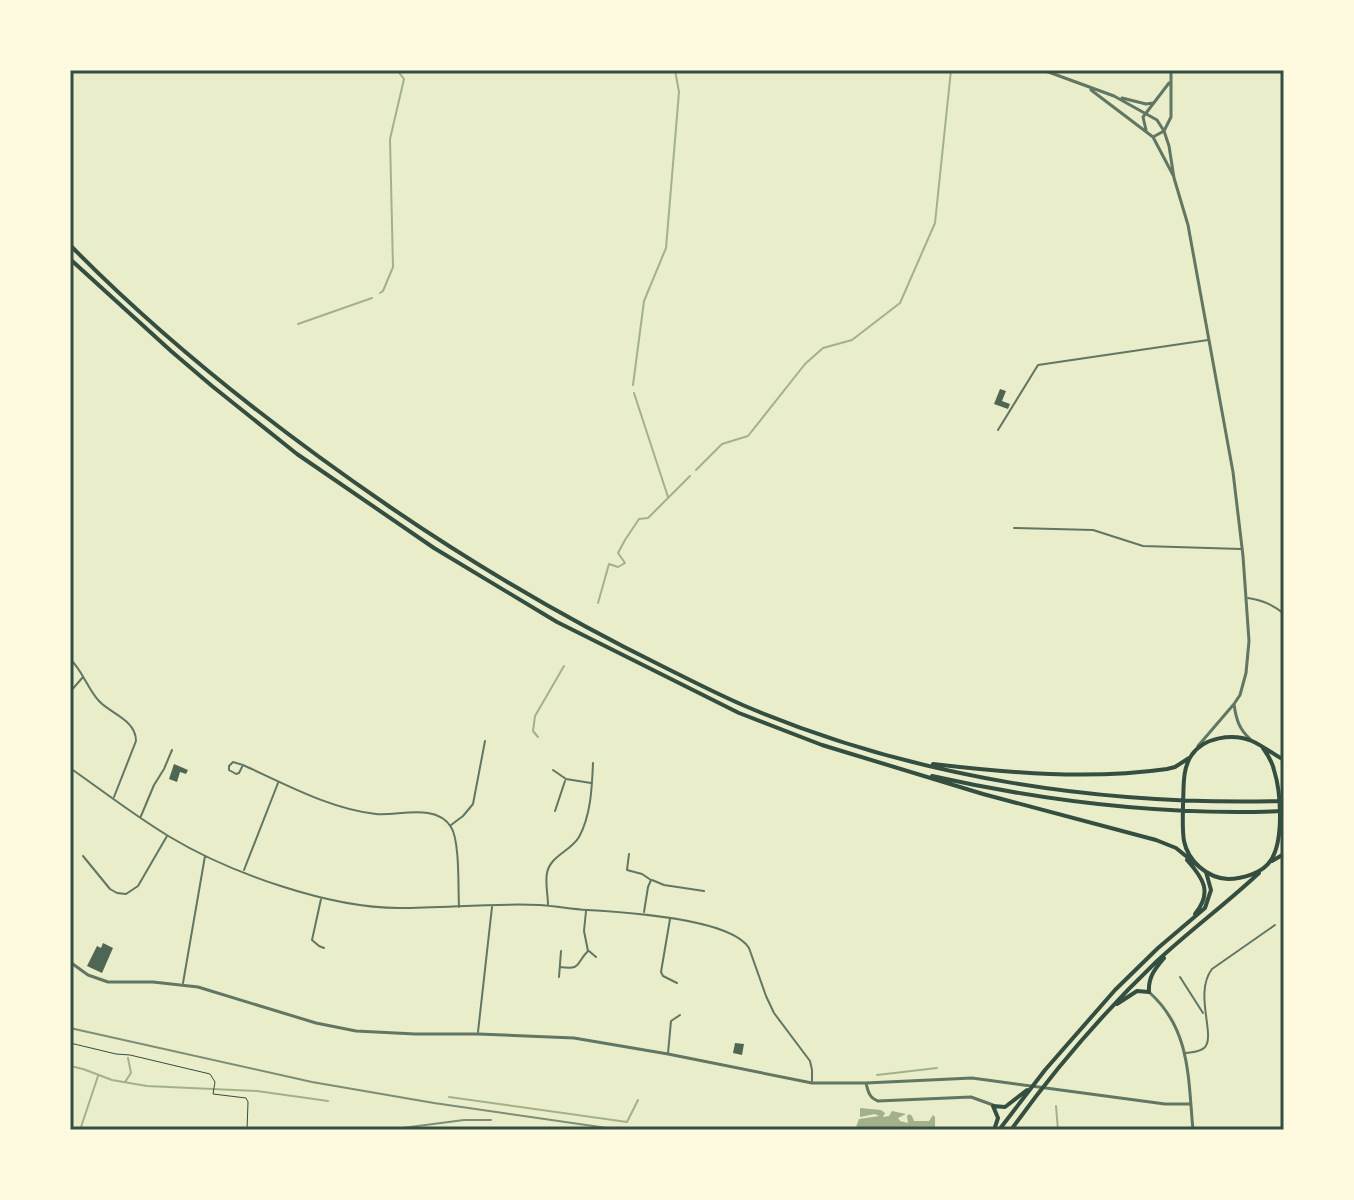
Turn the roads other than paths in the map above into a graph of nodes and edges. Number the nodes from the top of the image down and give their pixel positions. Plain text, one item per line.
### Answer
1 (1043, 70) edge
2 (1171, 70) edge
3 (1170, 79) junction
4 (1086, 87) junction
5 (1114, 96) junction
6 (1155, 103) junction
7 (1146, 113) junction
8 (1147, 131) junction
9 (1164, 131) junction
10 (1153, 137) junction
11 (1174, 178) junction
12 (70, 245) edge
13 (70, 259) edge
14 (1209, 339) junction
15 (998, 430) dead end
16 (1014, 528) dead end
17 (1242, 549) junction
18 (1246, 598) junction
19 (1284, 614) edge
20 (70, 659) edge
21 (84, 676) junction
22 (70, 692) edge
23 (1234, 704) junction
24 (485, 741) dead end
25 (1252, 741) junction
26 (1263, 748) junction
27 (172, 750) dead end
28 (1192, 754) junction
29 (1284, 760) edge
30 (911, 761) junction
31 (593, 763) dead end
32 (243, 765) dead end
33 (70, 768) edge
34 (553, 770) dead end
35 (907, 770) junction
36 (566, 779) junction
37 (278, 781) junction
38 (592, 783) junction
39 (113, 798) junction
40 (1284, 801) edge
41 (555, 811) dead end
42 (1284, 811) edge
43 (141, 817) junction
44 (450, 826) junction
45 (167, 835) junction
46 (629, 854) dead end
47 (1183, 854) junction
48 (1284, 854) edge
49 (83, 856) dead end
50 (205, 856) junction
51 (1270, 862) junction
52 (1197, 865) junction
53 (1263, 868) junction
54 (1205, 871) junction
55 (244, 872) junction
56 (651, 880) junction
57 (704, 891) dead end
58 (322, 898) junction
59 (492, 906) junction
60 (548, 906) junction
61 (459, 907) junction
62 (586, 910) junction
63 (643, 913) junction
64 (670, 918) junction
65 (1192, 918) junction
66 (1275, 925) dead end
67 (324, 948) dead end
68 (1170, 950) junction
69 (561, 951) dead end
70 (588, 951) junction
71 (596, 957) dead end
72 (70, 962) edge
73 (560, 967) junction
74 (559, 977) dead end
75 (1180, 977) dead end
76 (677, 983) dead end
77 (183, 985) junction
78 (1149, 992) junction
79 (1111, 1009) junction
80 (680, 1015) dead end
81 (1204, 1016) junction
82 (478, 1034) junction
83 (1185, 1053) junction
84 (668, 1054) junction
85 (812, 1083) junction
86 (866, 1083) junction
87 (1018, 1100) junction
88 (1191, 1104) junction
89 (993, 1106) junction
90 (997, 1130) edge
91 (1011, 1130) edge
92 (1193, 1130) edge

1 - 4 street
2 - 3 street
3 - 6 street
3 - 9 street
4 - 5 street
4 - 8 street
5 - 6 street
5 - 7 street
6 - 7 street
7 - 8 street
7 - 9 street
8 - 10 street
9 - 10 street
9 - 11 street
10 - 11 street
11 - 14 street
12 - 30 highway
13 - 35 highway
14 - 15 street
14 - 17 street
16 - 17 street
17 - 18 street
18 - 19 street
18 - 23 street
20 - 21 street
21 - 22 street
21 - 39 street
23 - 25 street
23 - 28 street
24 - 44 street
25 - 26 highway
25 - 28 highway
26 - 29 highway
26 - 51 highway
27 - 43 street
28 - 30 highway
28 - 52 highway
30 - 40 highway
31 - 38 street
32 - 37 street
33 - 39 street
34 - 36 street
35 - 42 highway
35 - 47 highway
36 - 38 street
36 - 41 street
37 - 44 street
37 - 55 street
38 - 60 street
39 - 43 street
43 - 45 street
44 - 61 street
45 - 49 street
45 - 50 street
46 - 56 street
47 - 52 highway
47 - 65 highway
48 - 51 highway
50 - 55 street
50 - 77 street
51 - 53 highway
52 - 54 highway
53 - 54 highway
53 - 68 highway
54 - 65 highway
55 - 58 street
56 - 57 street
56 - 63 street
58 - 61 street
58 - 67 street
59 - 60 street
59 - 61 street
59 - 82 street
60 - 62 street
62 - 63 street
62 - 70 street
63 - 64 street
64 - 76 street
64 - 85 street
65 - 87 highway
66 - 81 street
68 - 78 highway
68 - 79 highway
69 - 73 street
70 - 71 street
70 - 73 street
72 - 77 street
73 - 74 street
75 - 81 street
77 - 82 street
78 - 79 highway
78 - 83 street
79 - 91 highway
80 - 84 street
81 - 83 street
82 - 84 street
83 - 88 street
84 - 85 street
85 - 86 street
86 - 88 street
86 - 89 street
87 - 89 highway
87 - 90 highway
88 - 92 street
89 - 90 highway

